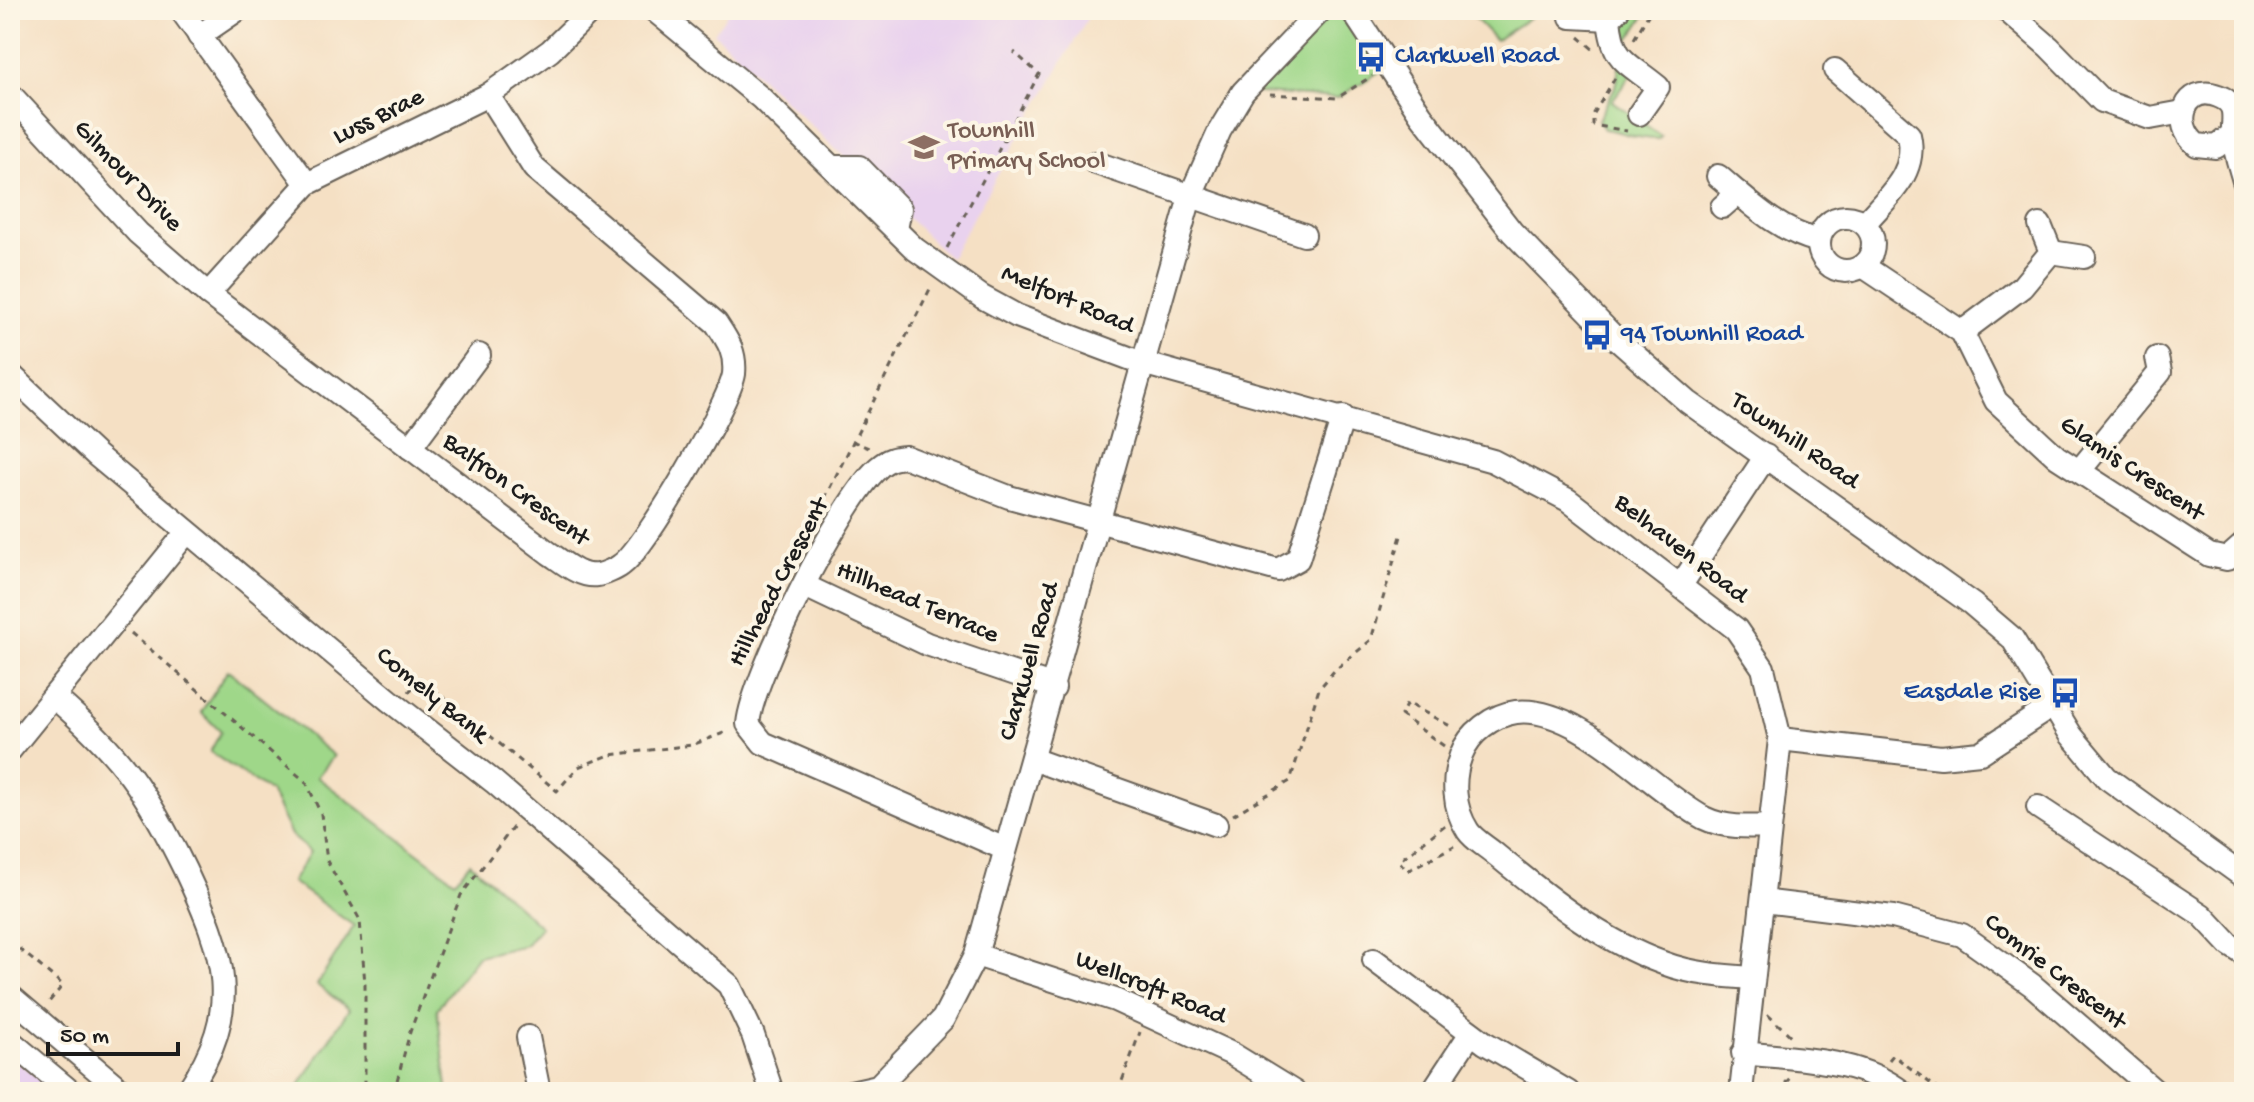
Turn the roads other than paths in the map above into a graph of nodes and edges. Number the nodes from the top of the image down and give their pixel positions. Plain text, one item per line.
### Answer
1 (181, 10) edge
2 (237, 10) edge
3 (592, 10) edge
4 (654, 10) edge
5 (1321, 10) edge
6 (1352, 10) edge
7 (2006, 10) edge
8 (1614, 14) edge
9 (1572, 24) road end
10 (199, 36) junction
11 (1835, 70) dead end
12 (10, 94) edge
13 (488, 95) junction
14 (2183, 112) junction
15 (1635, 123) road end
16 (2232, 134) junction
17 (1096, 163) dead end
18 (1718, 176) dead end
19 (2244, 181) edge
20 (307, 184) junction
21 (1190, 197) junction
22 (1865, 223) junction
23 (2040, 225) dead end
24 (1304, 235) dead end
25 (1819, 241) junction
26 (2051, 252) junction
27 (2084, 257) dead end
28 (1863, 266) junction
29 (208, 294) junction
30 (1962, 332) junction
31 (480, 356) dead end
32 (1142, 363) junction
33 (2164, 369) dead end
34 (10, 374) edge
35 (1343, 417) junction
36 (410, 448) junction
37 (1766, 456) junction
38 (2080, 470) junction
39 (1098, 522) junction
40 (187, 532) junction
41 (2244, 544) edge
42 (808, 580) junction
43 (1681, 585) junction
44 (1054, 687) junction
45 (54, 697) junction
46 (2052, 706) junction
47 (1780, 739) junction
48 (10, 750) edge
49 (1032, 759) junction
50 (2038, 807) dead end
51 (1216, 825) road end
52 (1770, 826) junction
53 (1005, 849) junction
54 (2244, 877) edge
55 (1763, 901) junction
56 (2244, 954) edge
57 (976, 955) junction
58 (1374, 960) dead end
59 (1751, 988) junction
60 (10, 996) edge
61 (1471, 1033) junction
62 (528, 1037) dead end
63 (10, 1041) edge
64 (1743, 1053) junction
65 (882, 1089) edge
66 (71, 1092) edge
67 (123, 1092) edge
68 (187, 1092) edge
69 (539, 1092) edge
70 (772, 1092) edge
71 (851, 1092) edge
72 (1294, 1092) edge
73 (1432, 1092) edge
74 (1568, 1092) edge
75 (1741, 1092) edge
76 (1902, 1092) edge
77 (2156, 1092) edge

1 - 10 street
2 - 10 street
3 - 13 street, Luss Brae
4 - 32 street, Melfort Road
5 - 21 street, Clarkwell Road
6 - 37 street, Townhill Road
7 - 14 street
8 - 9 street
8 - 15 street
10 - 20 street
11 - 22 street
12 - 29 street, Gilmour Drive
13 - 20 street, Luss Brae
13 - 36 street, Balfron Crescent
14 - 16 street
14 - 16 street
16 - 19 street
17 - 21 street
18 - 25 street
20 - 29 street, Luss Brae
21 - 24 street
21 - 32 street, Clarkwell Road
22 - 25 street
22 - 28 street
23 - 26 street
25 - 28 street
26 - 27 street
26 - 30 street
28 - 30 street
29 - 36 street, Balfron Crescent
30 - 38 street, Glamis Crescent
31 - 36 street
32 - 35 street, Belhaven Road
32 - 39 street, Clarkwell Road
33 - 38 street
34 - 40 street, Comely Bank
35 - 39 street
35 - 43 street, Belhaven Road
37 - 43 street
37 - 46 street, Townhill Road
38 - 41 street, Glamis Crescent
39 - 42 street, Hillhead Crescent
39 - 44 street, Clarkwell Road
40 - 45 street
40 - 70 street, Comely Bank
42 - 44 street, Hillhead Terrace
42 - 53 street, Hillhead Crescent
43 - 47 street, Belhaven Road
44 - 49 street, Clarkwell Road
45 - 48 street
45 - 68 street
46 - 47 street
46 - 54 street, Townhill Road
47 - 52 street, Belhaven Road
49 - 51 street
49 - 53 street, Clarkwell Road
50 - 56 street
52 - 55 street, Belhaven Road
52 - 59 street
53 - 57 street, Clarkwell Road
55 - 59 street, Belhaven Road
55 - 77 street, Comrie Crescent
57 - 65 street, Clarkwell Road
57 - 72 street, Wellcroft Road
58 - 61 street
59 - 64 street, Belhaven Road
60 - 67 street
61 - 73 street
61 - 74 street
62 - 69 street
63 - 66 street
64 - 75 street, Belhaven Road
64 - 76 street
65 - 71 street, Clarkwell Road

